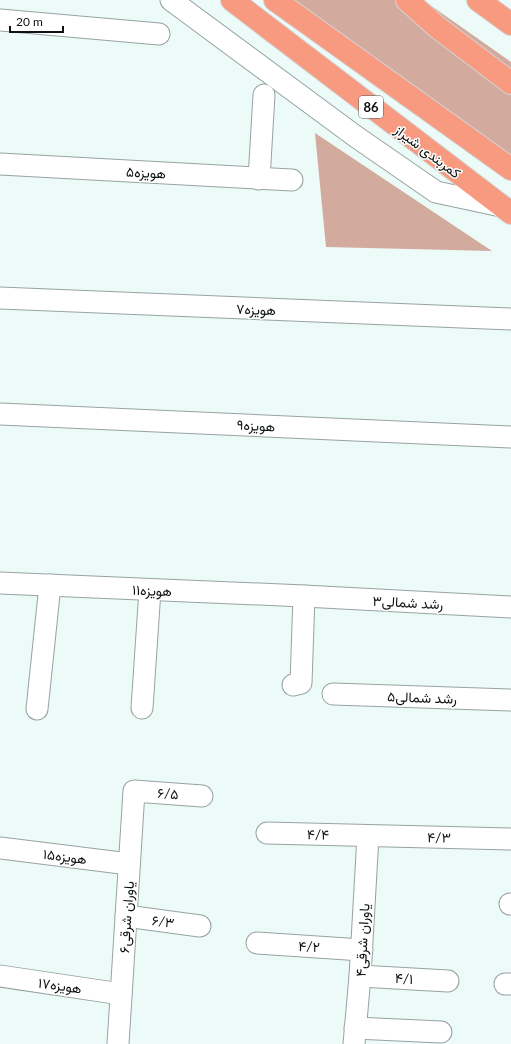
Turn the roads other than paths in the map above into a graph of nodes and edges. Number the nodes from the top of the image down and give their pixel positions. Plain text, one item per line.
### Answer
1 (170, 0) edge
2 (232, 0) edge
3 (275, 0) edge
4 (407, 0) edge
5 (478, 0) edge
6 (0, 20) edge
7 (511, 24) edge
8 (158, 34) dead end
9 (511, 83) edge
10 (264, 95) dead end
11 (0, 164) edge
12 (511, 169) edge
13 (259, 179) junction
14 (292, 180) dead end
15 (506, 210) edge
16 (0, 298) edge
17 (511, 319) edge
18 (0, 414) edge
19 (511, 437) edge
20 (0, 583) edge
21 (50, 585) junction
22 (150, 590) junction
23 (304, 596) junction
24 (511, 608) edge
25 (293, 685) dead end
26 (333, 694) dead end
27 (511, 700) edge
28 (142, 708) dead end
29 (37, 709) dead end
30 (134, 791) joint
31 (202, 796) dead end
32 (267, 833) dead end
33 (368, 836) junction
34 (511, 839) edge
35 (0, 848) edge
36 (129, 864) junction
37 (126, 916) junction
38 (200, 926) dead end
39 (257, 943) dead end
40 (362, 950) junction
41 (0, 976) edge
42 (360, 976) junction
43 (448, 981) dead end
44 (121, 994) junction
45 (441, 1032) dead end
46 (355, 1036) edge
47 (118, 1044) edge

1 - 15 street
2 - 15 highway, کمربندی شیراز / 86
3 - 12 highway
4 - 9 highway
5 - 7 highway
6 - 8 street
10 - 13 street
11 - 13 street, هویزه۵
13 - 14 street, هویزه۵
16 - 17 street, هویزه۷
18 - 19 street, هویزه۹
20 - 21 street, هویزه۱۱
21 - 22 street, هویزه۱۱
21 - 29 street
22 - 23 street, هویزه۱۱
22 - 28 street
23 - 24 street, رشد شمالی۳
23 - 25 street
26 - 27 street, رشد شمالی۵
30 - 31 street, ۶/۵
30 - 36 street, یاوران شرقی۶
32 - 33 street, ۴/۴
33 - 34 street, ۴/۳
33 - 40 street, یاوران شرقی۴
35 - 36 street, هویزه۱۵
36 - 37 street, یاوران شرقی۶
37 - 38 street, ۶/۳
37 - 44 street, یاوران شرقی۶
39 - 40 street, ۴/۲
40 - 42 street, یاوران شرقی۴
41 - 44 street, هویزه۱۷
42 - 43 street, ۴/۱
42 - 46 street, یاوران شرقی۴
44 - 47 street, یاوران شرقی۶
45 - 46 street

